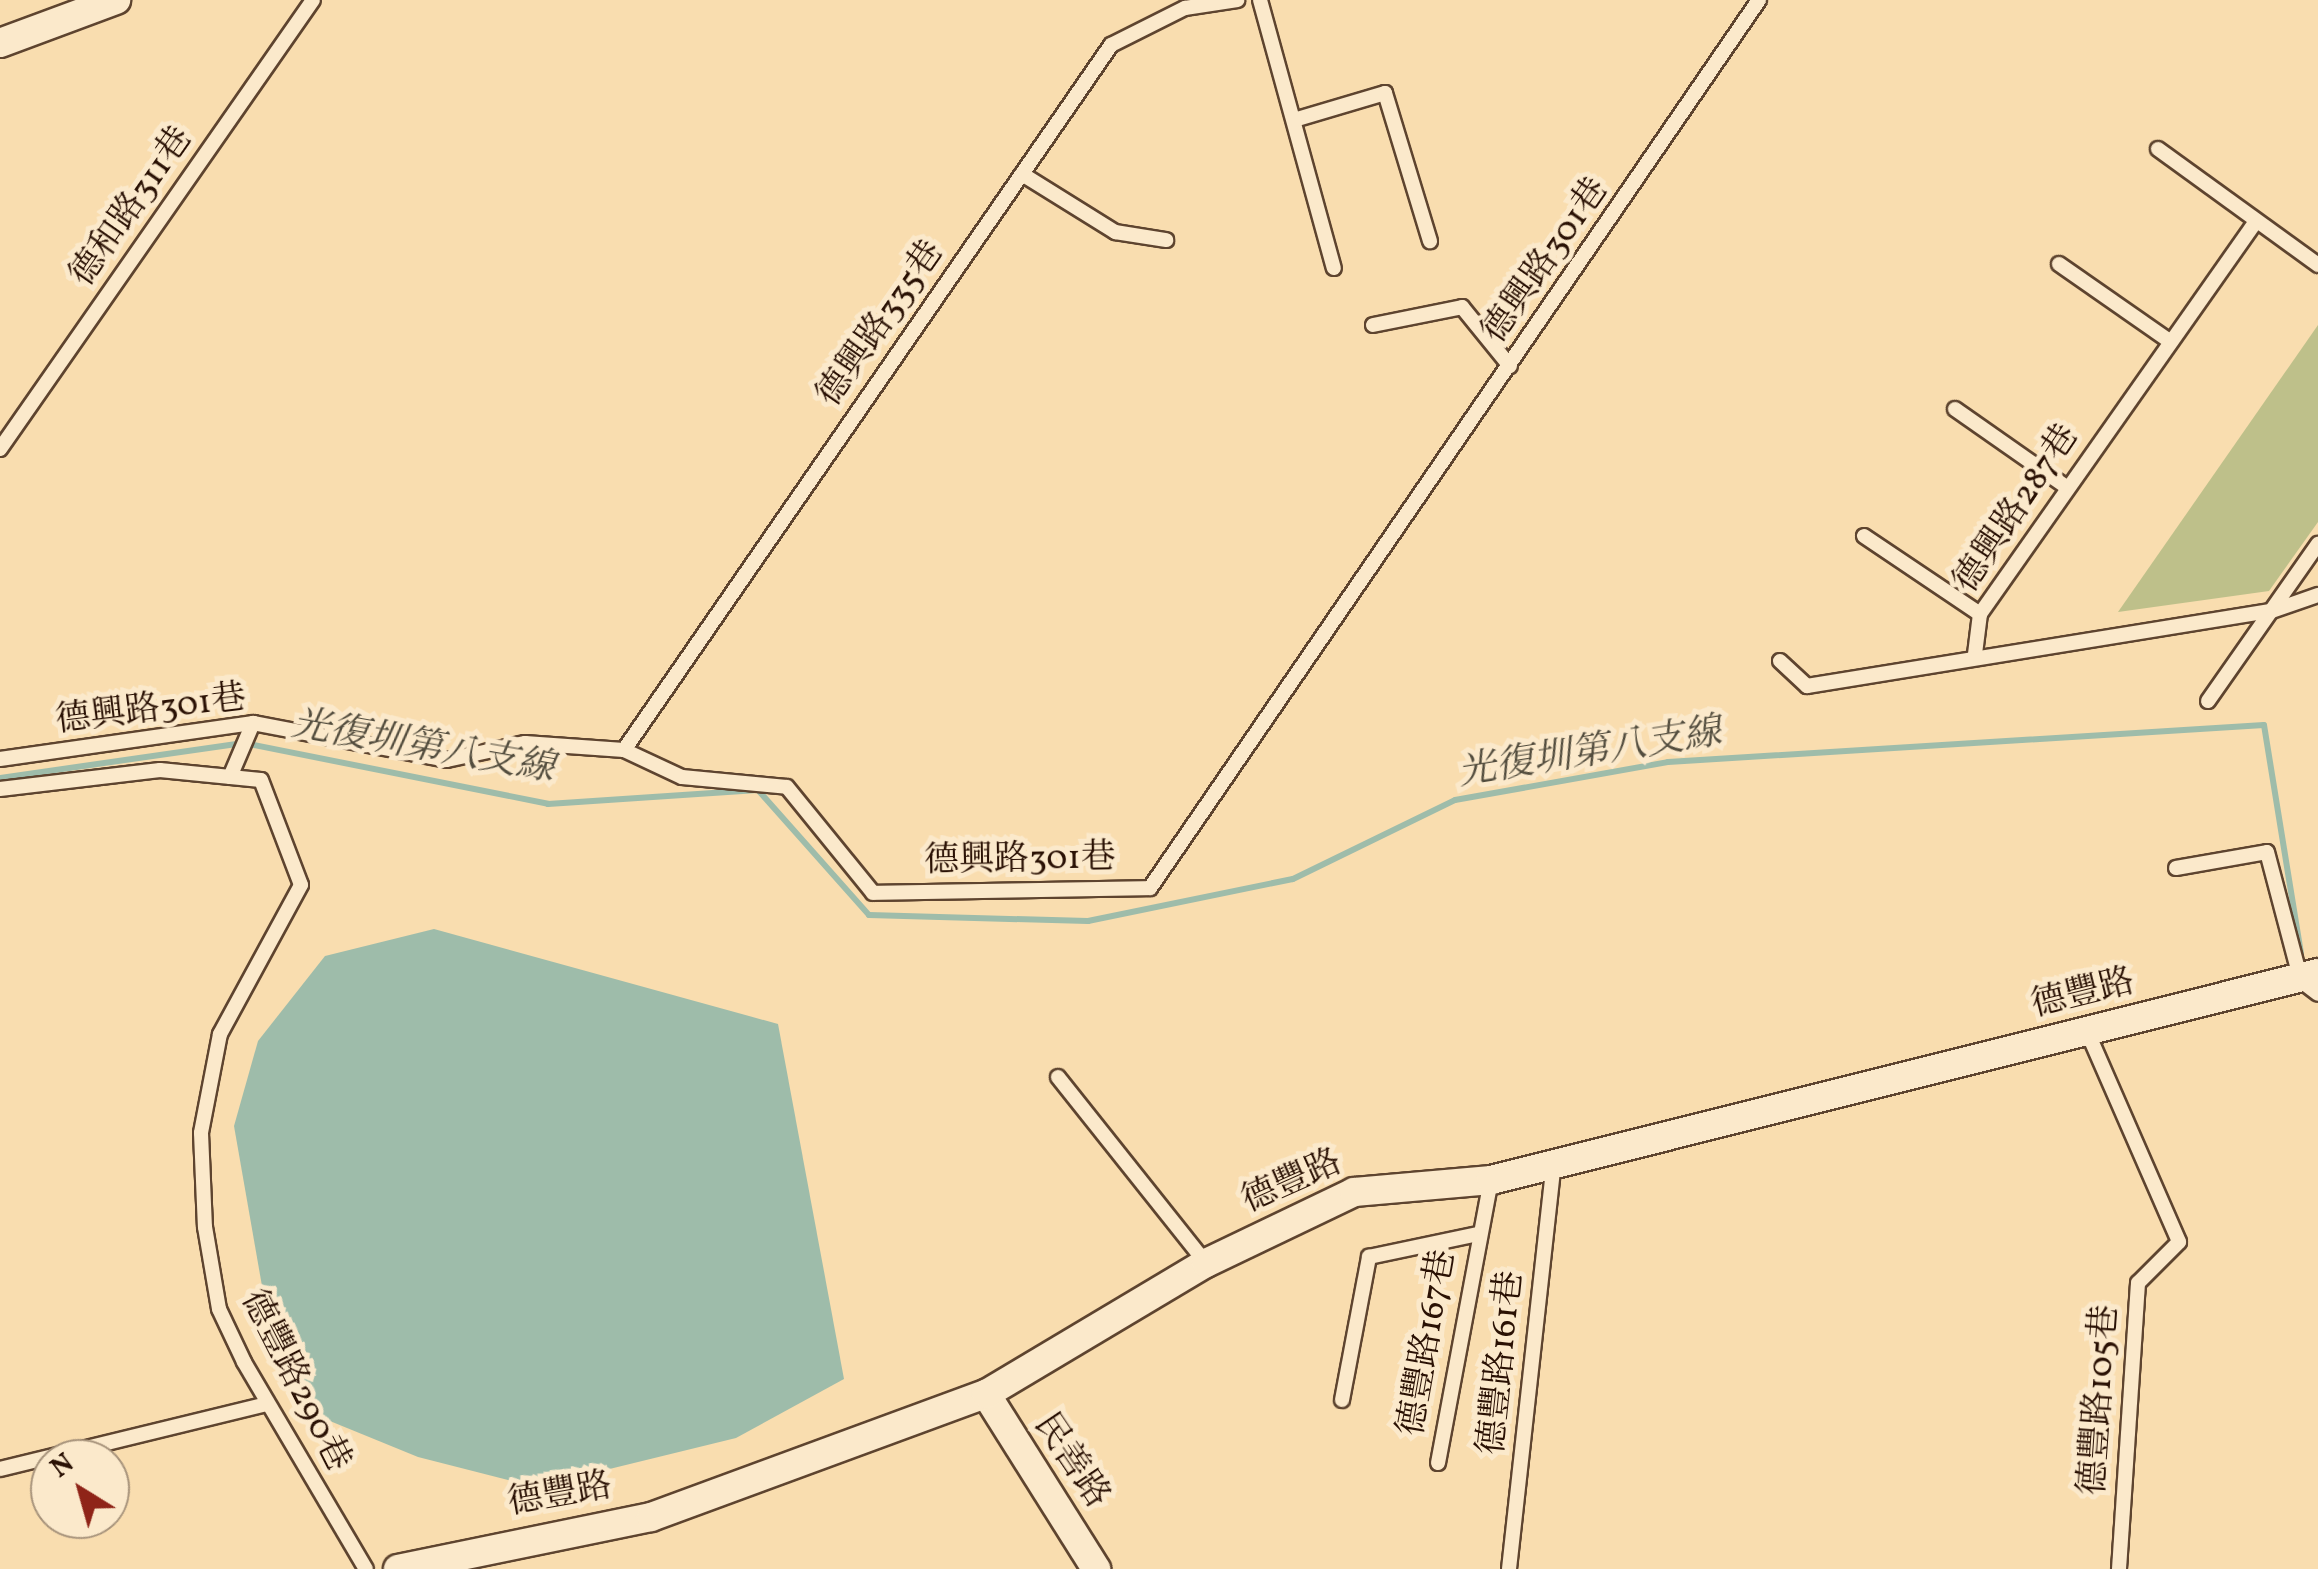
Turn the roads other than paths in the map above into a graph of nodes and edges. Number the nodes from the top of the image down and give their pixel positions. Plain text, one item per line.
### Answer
1 (116, 0) edge
2 (313, 0) edge
3 (1238, 0) edge
4 (1260, 0) edge
5 (1759, 0) edge
6 (0, 43) edge
7 (1294, 120) junction
8 (2158, 149) dead end
9 (1022, 174) junction
10 (2254, 222) junction
11 (1166, 240) dead end
12 (1430, 241) dead end
13 (2060, 264) dead end
14 (2318, 265) edge
15 (1334, 268) dead end
16 (1373, 325) dead end
17 (2171, 342) junction
18 (1510, 366) junction
19 (1955, 409) dead end
20 (0, 448) edge
21 (2065, 486) junction
22 (1864, 536) dead end
23 (2318, 544) edge
24 (2318, 595) edge
25 (2272, 611) junction
26 (1980, 614) junction
27 (1975, 654) junction
28 (1780, 661) dead end
29 (2208, 701) dead end
30 (253, 723) junction
31 (624, 750) junction
32 (0, 759) edge
33 (230, 777) junction
34 (0, 789) edge
35 (2176, 868) dead end
36 (2312, 983) edge
37 (2086, 1031) junction
38 (1058, 1077) dead end
39 (1554, 1163) junction
40 (1491, 1180) junction
41 (1478, 1234) junction
42 (1206, 1262) junction
43 (986, 1394) junction
44 (1342, 1400) dead end
45 (266, 1404) junction
46 (1438, 1463) dead end
47 (0, 1470) edge
48 (366, 1569) edge
49 (398, 1569) edge
50 (1096, 1569) edge
51 (1509, 1569) edge
52 (2119, 1569) edge

1 - 6 street
2 - 20 lane, 德和路311巷
3 - 9 lane, 德興路335巷
4 - 7 lane
5 - 18 lane, 德興路301巷
7 - 12 lane
7 - 15 lane
8 - 10 lane
9 - 11 lane
9 - 31 lane, 德興路335巷
10 - 14 lane
10 - 17 lane, 德興路287巷
13 - 17 lane
16 - 18 lane
17 - 21 lane, 德興路287巷
18 - 31 lane, 德興路301巷
19 - 21 lane
21 - 26 lane, 德興路287巷
22 - 26 lane
23 - 25 lane
24 - 25 lane, 德興路287巷
25 - 27 lane, 德興路287巷
25 - 29 lane
26 - 27 lane, 德興路287巷
27 - 28 lane
30 - 31 lane, 德興路301巷
30 - 32 lane, 德興路301巷
30 - 33 lane
33 - 34 lane, 德豐路290巷
33 - 45 lane, 德豐路290巷
35 - 36 lane
36 - 37 street, 德豐路
37 - 39 street, 德豐路
37 - 52 lane, 德豐路105巷
38 - 42 lane
39 - 40 street, 德豐路
39 - 51 lane, 德豐路161巷
40 - 41 lane, 德豐路167巷
40 - 42 street, 德豐路
41 - 44 lane, 德豐路167巷
41 - 46 lane, 德豐路167巷
42 - 43 street, 德豐路
43 - 49 street, 德豐路
43 - 50 street, 民善路
45 - 47 lane
45 - 48 lane, 德豐路290巷

